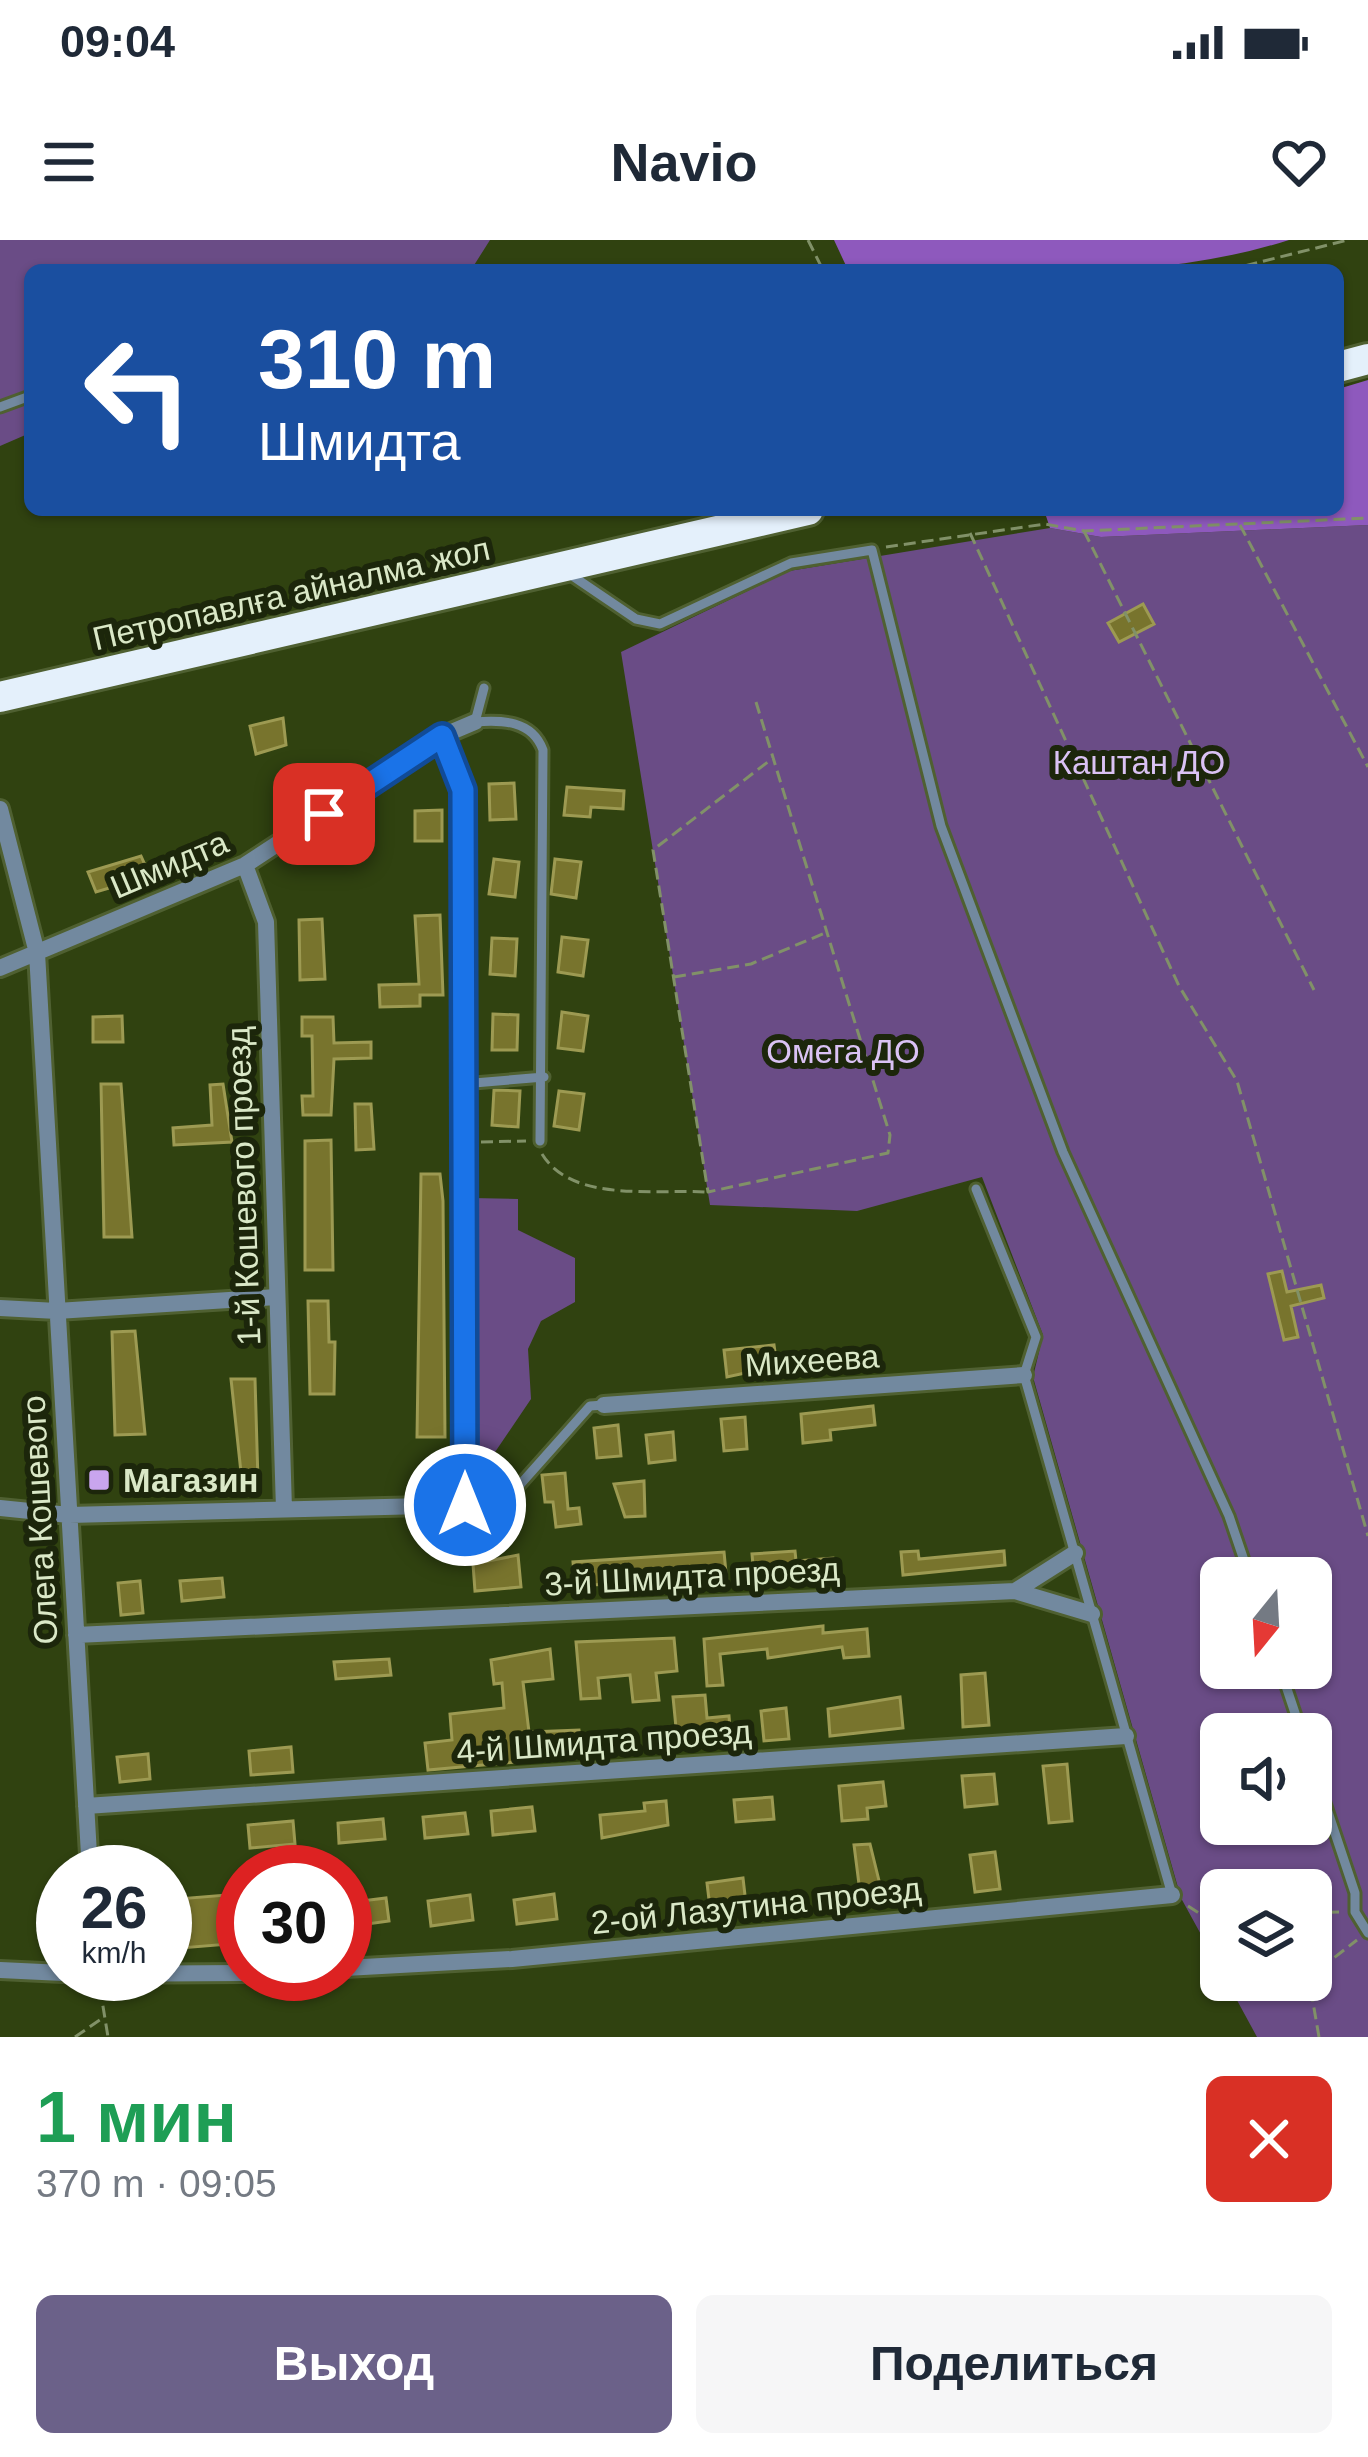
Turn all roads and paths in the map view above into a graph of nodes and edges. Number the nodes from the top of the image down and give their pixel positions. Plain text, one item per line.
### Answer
1 (1348, 240) edge
2 (1252, 264) edge
3 (783, 516) edge
4 (1368, 518) edge
5 (1239, 524) junction
6 (1084, 531) junction
7 (970, 533) junction
8 (872, 550) junction
9 (561, 569) junction
10 (484, 688) dead end
11 (0, 697) edge
12 (756, 701) dead end
13 (475, 722) junction
14 (442, 736) junction
15 (773, 758) junction
16 (1368, 767) edge
17 (0, 809) edge
18 (245, 865) junction
19 (827, 932) junction
20 (37, 953) junction
21 (0, 968) edge
22 (674, 977) junction
23 (1314, 989) dead end
24 (544, 1077) junction
25 (462, 1084) junction
26 (540, 1141) junction
27 (462, 1143) junction
28 (976, 1190) dead end
29 (708, 1192) junction
30 (276, 1297) junction
31 (0, 1308) edge
32 (57, 1311) junction
33 (1024, 1375) junction
34 (604, 1405) joint
35 (465, 1505) junction
36 (0, 1508) edge
37 (284, 1510) junction
38 (69, 1515) junction
39 (1368, 1536) edge
40 (1075, 1553) junction
41 (1243, 1557) edge
42 (1016, 1592) junction
43 (1092, 1614) junction
44 (76, 1635) junction
45 (1126, 1736) junction
46 (86, 1806) junction
47 (1332, 1824) edge
48 (89, 1845) edge
49 (1172, 1894) junction
50 (1355, 1912) junction
51 (1332, 1913) edge
52 (1200, 1914) edge
53 (1368, 1933) edge
54 (372, 1967) edge
55 (0, 1970) edge
56 (36, 1972) edge
57 (102, 2001) edge
58 (105, 2016) junction
59 (75, 2037) edge
60 (108, 2037) edge
61 (1319, 2037) edge

1 - 2 path
3 - 9 highway, Петропавлға айналма жол
4 - 5 path
5 - 6 path
5 - 16 path
6 - 7 path
6 - 23 path
7 - 8 path
7 - 39 path
8 - 9 lane
8 - 41 lane
9 - 11 highway, Петропавлға айналма жол
10 - 13 lane
12 - 15 path
13 - 14 street, Шмидта
13 - 24 lane
14 - 18 street, Шмидта
14 - 25 street
15 - 19 path
15 - 22 path
17 - 20 street, Олега Кошевого
18 - 20 street, Шмидта
18 - 30 street, 1-й Кошевого проезд
19 - 22 path
19 - 29 path
20 - 21 street, Шмидта
20 - 32 street, Олега Кошевого
22 - 29 path
24 - 25 lane
24 - 26 lane
25 - 27 street
26 - 27 path
26 - 29 path
27 - 35 street
28 - 33 lane
30 - 32 street
30 - 37 street, 1-й Кошевого проезд
31 - 32 street
32 - 38 street, Олега Кошевого
33 - 34 street, Михеева
33 - 40 lane
34 - 35 lane
35 - 37 street
36 - 38 street
37 - 38 street
38 - 44 street, Олега Кошевого
40 - 42 street
40 - 43 lane
42 - 43 street, 3-й Шмидта проезд
42 - 44 street, 3-й Шмидта проезд
43 - 45 lane
44 - 46 street, Олега Кошевого
45 - 46 street, 4-й Шмидта проезд
45 - 49 lane
46 - 48 street, Олега Кошевого
47 - 50 lane
49 - 52 path
49 - 54 street, 2-ой Лазутина проезд
50 - 51 path
50 - 53 lane
53 - 61 path
55 - 56 street
57 - 58 path
58 - 59 path
58 - 60 path

